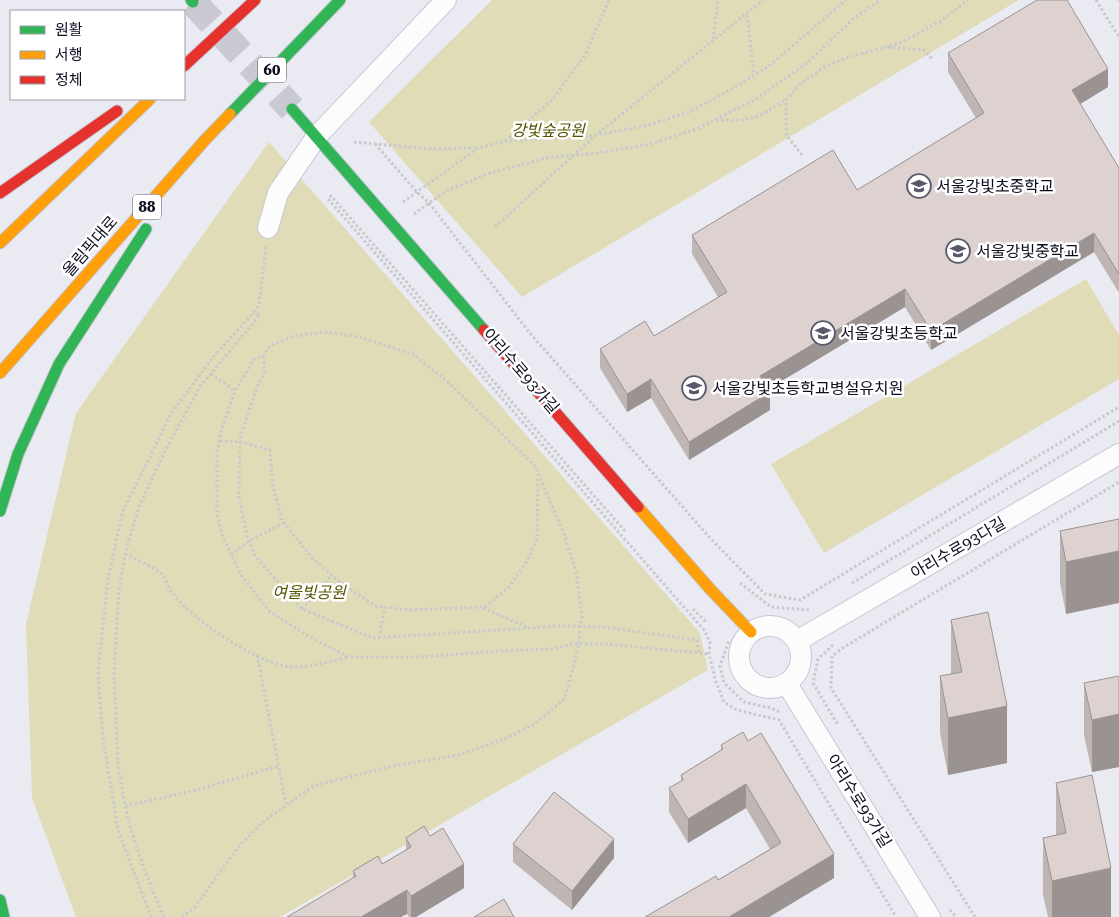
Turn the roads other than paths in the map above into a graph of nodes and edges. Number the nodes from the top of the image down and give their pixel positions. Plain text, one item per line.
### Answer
1 (255, 0) edge
2 (340, 0) edge
3 (446, 0) edge
4 (186, 64) edge
5 (134, 100) edge
6 (149, 100) edge
7 (292, 109) tunnel mouth
8 (317, 136) junction
9 (205, 140) junction
10 (0, 193) edge
11 (41, 203) junction
12 (268, 228) road end
13 (0, 235) edge
14 (0, 243) edge
15 (0, 374) edge
16 (1119, 454) edge
17 (0, 511) edge
18 (751, 632) junction
19 (797, 641) junction
20 (787, 684) junction
21 (0, 900) edge
22 (4, 917) edge
23 (930, 917) edge

1 - 4 main road
2 - 9 main road, 60
3 - 8 street
5 - 10 main road
6 - 11 main road
7 - 8 main road, 아리수로93가길
8 - 12 street
8 - 18 main road, 아리수로93가길
9 - 15 main road, 올림픽대로 / 88
9 - 17 main road
11 - 13 main road
11 - 14 main road
16 - 19 street, 아리수로93다길
18 - 19 street
18 - 20 street
19 - 20 street
20 - 23 street, 아리수로93가길
21 - 22 main road

